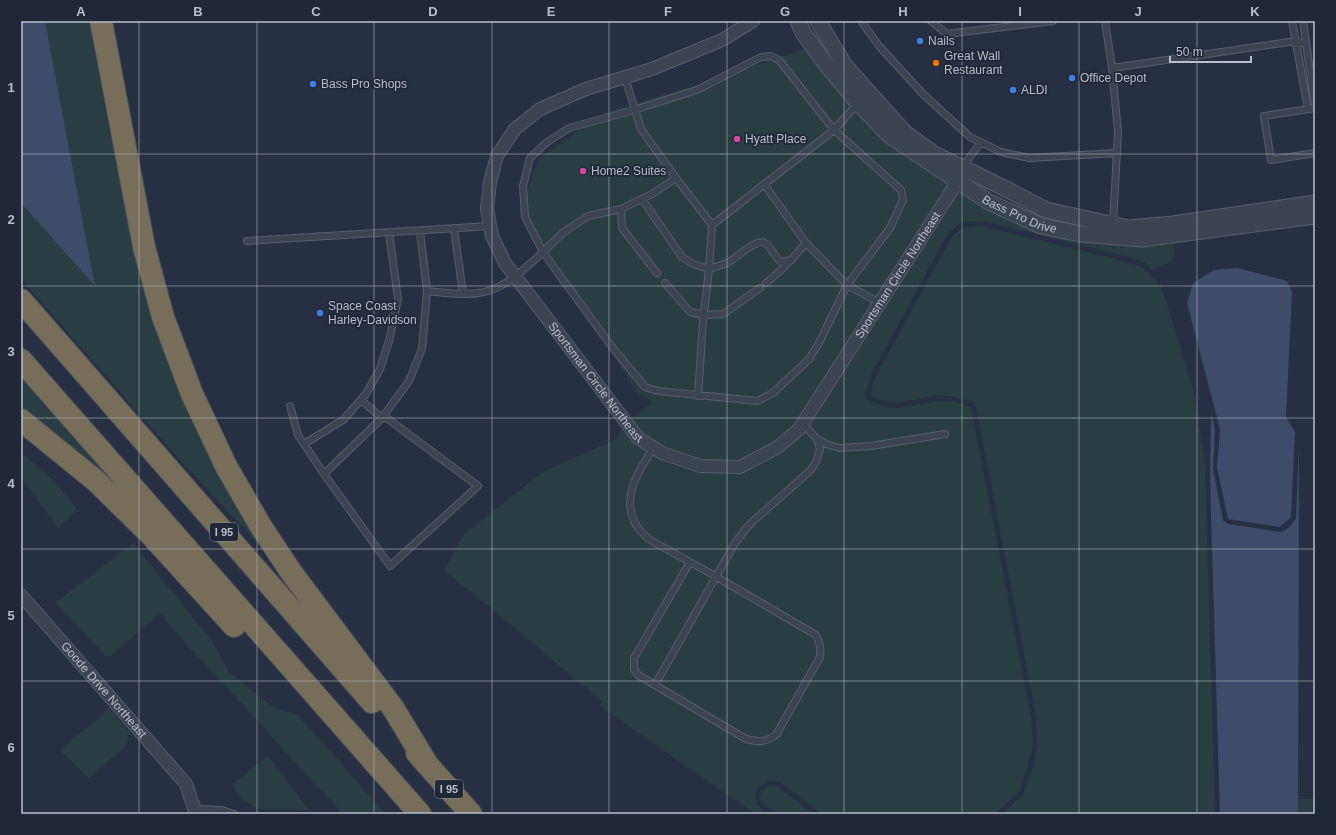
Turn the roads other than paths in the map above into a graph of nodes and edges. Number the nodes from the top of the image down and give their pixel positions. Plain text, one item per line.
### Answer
1 (101, 21) edge
2 (753, 21) edge
3 (798, 21) edge
4 (818, 21) edge
5 (861, 21) edge
6 (931, 21) edge
7 (1053, 21) edge
8 (1105, 21) edge
9 (1292, 21) edge
10 (1303, 21) edge
11 (1296, 41) junction
12 (1306, 44) junction
13 (1112, 68) junction
14 (625, 78) junction
15 (858, 103) junction
16 (1315, 108) edge
17 (1308, 109) junction
18 (634, 110) junction
19 (834, 130) junction
20 (981, 142) junction
21 (1117, 153) junction
22 (1315, 153) edge
23 (960, 174) junction
24 (676, 178) junction
25 (764, 184) junction
26 (642, 199) junction
27 (1315, 203) edge
28 (621, 209) junction
29 (1315, 216) edge
30 (712, 225) junction
31 (490, 226) junction
32 (454, 228) junction
33 (420, 230) junction
34 (1113, 231) junction
35 (389, 232) junction
36 (247, 241) dead end
37 (806, 243) junction
38 (543, 252) junction
39 (791, 260) junction
40 (709, 269) junction
41 (657, 273) dead end
42 (515, 277) junction
43 (664, 283) dead end
44 (766, 283) dead end
45 (847, 285) junction
46 (760, 288) dead end
47 (427, 291) junction
48 (463, 294) junction
49 (21, 300) edge
50 (880, 303) junction
51 (704, 315) junction
52 (21, 360) edge
53 (698, 396) junction
54 (361, 400) junction
55 (290, 406) dead end
56 (383, 417) junction
57 (21, 420) edge
58 (802, 423) junction
59 (946, 434) dead end
60 (817, 439) junction
61 (304, 444) junction
62 (653, 448) junction
63 (324, 474) junction
64 (690, 562) junction
65 (716, 577) junction
66 (21, 595) edge
67 (655, 685) junction
68 (360, 746) junction
69 (427, 764) junction
70 (195, 811) edge
71 (234, 814) edge
72 (420, 814) edge
73 (471, 814) edge

1 - 69 highway
2 - 14 street, Sportsman Circle Northeast
3 - 15 street, Bass Pro Drive
4 - 23 street, Bass Pro Drive
5 - 20 lane
6 - 7 lane
8 - 13 lane
9 - 11 lane
10 - 12 lane
11 - 12 lane
11 - 13 lane
11 - 17 lane
12 - 16 lane
13 - 21 lane
14 - 18 lane
14 - 31 street, Sportsman Circle Northeast
15 - 19 lane
15 - 23 street, Bass Pro Drive
16 - 17 lane
17 - 22 lane
18 - 19 lane
18 - 24 lane
18 - 38 lane
19 - 25 lane
19 - 45 lane
20 - 21 lane
20 - 23 lane
21 - 34 lane
23 - 34 street, Bass Pro Drive
23 - 50 street, Sportsman Circle Northeast
24 - 26 lane
24 - 30 lane
25 - 30 lane
25 - 37 lane
26 - 28 lane
26 - 40 lane
27 - 34 street, Bass Pro Drive
28 - 38 lane
28 - 41 lane
29 - 34 street, Bass Pro Drive
30 - 40 lane
31 - 32 lane
31 - 42 street, Sportsman Circle Northeast
32 - 33 lane
32 - 48 lane
33 - 35 lane
33 - 47 lane
35 - 36 lane
35 - 54 lane
37 - 39 lane
37 - 45 lane
38 - 42 lane
38 - 53 lane
39 - 40 lane
39 - 44 lane
40 - 51 lane
42 - 48 lane
42 - 62 street, Sportsman Circle Northeast
43 - 51 lane
45 - 50 lane
45 - 53 lane
46 - 51 lane
47 - 48 lane
47 - 56 lane
49 - 69 highway, I 95
50 - 58 street, Sportsman Circle Northeast
51 - 53 lane
52 - 68 highway
54 - 56 lane
54 - 61 lane
55 - 61 lane
56 - 63 lane
56 - 63 lane
57 - 68 highway
58 - 60 lane
58 - 62 street, Sportsman Circle Northeast
59 - 60 lane
60 - 65 lane
61 - 63 lane
62 - 64 lane
64 - 65 lane
64 - 67 lane
65 - 67 lane
65 - 67 lane
66 - 70 street, Goode Drive Northeast
68 - 72 highway
69 - 73 highway, I 95
70 - 71 lane

